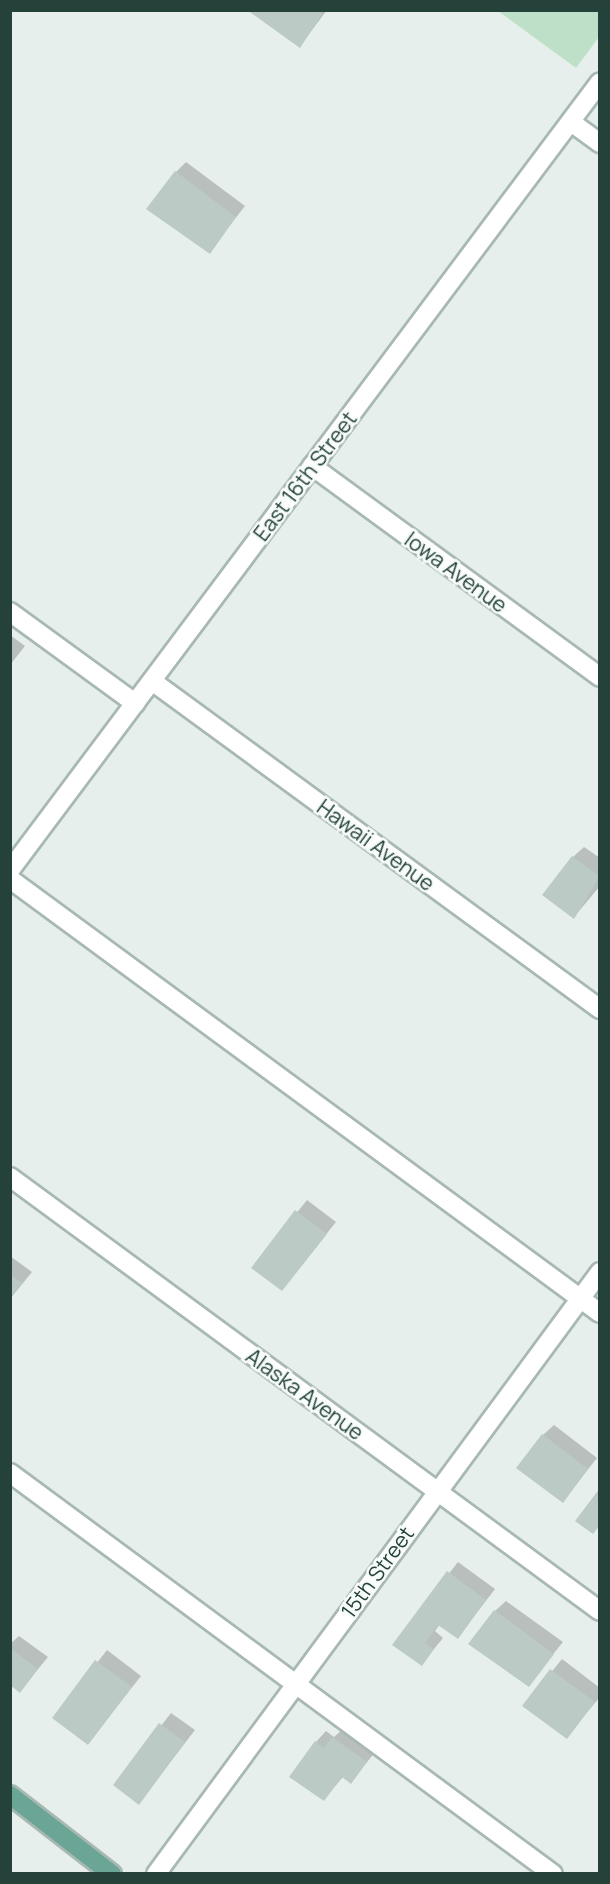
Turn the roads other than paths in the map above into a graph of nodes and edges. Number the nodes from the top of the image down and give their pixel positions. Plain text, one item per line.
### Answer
1 (600, 82) edge
2 (571, 122) junction
3 (600, 143) edge
4 (312, 466) junction
5 (10, 612) edge
6 (600, 678) edge
7 (152, 681) junction
8 (135, 703) junction
9 (10, 870) edge
10 (10, 879) edge
11 (600, 1009) edge
12 (10, 1177) edge
13 (600, 1272) edge
14 (580, 1299) junction
15 (600, 1313) edge
16 (10, 1473) edge
17 (436, 1490) junction
18 (600, 1611) edge
19 (296, 1682) junction
20 (10, 1795) edge
21 (112, 1874) edge
22 (156, 1874) edge
23 (553, 1874) edge

1 - 2 street, East 16th Street
2 - 3 street
2 - 4 street, East 16th Street
4 - 6 street, Iowa Avenue
4 - 7 street, East 16th Street
5 - 8 street
7 - 8 street, East 16th Street
7 - 11 street, Hawaii Avenue
8 - 9 street, East 16th Street
10 - 14 street
12 - 17 street, Alaska Avenue
13 - 14 street, 15th Street
14 - 15 street
14 - 17 street, 15th Street
16 - 19 street
17 - 18 street, Alaska Avenue
17 - 19 street, 15th Street
19 - 22 street, 15th Street
19 - 23 street
20 - 21 main road

